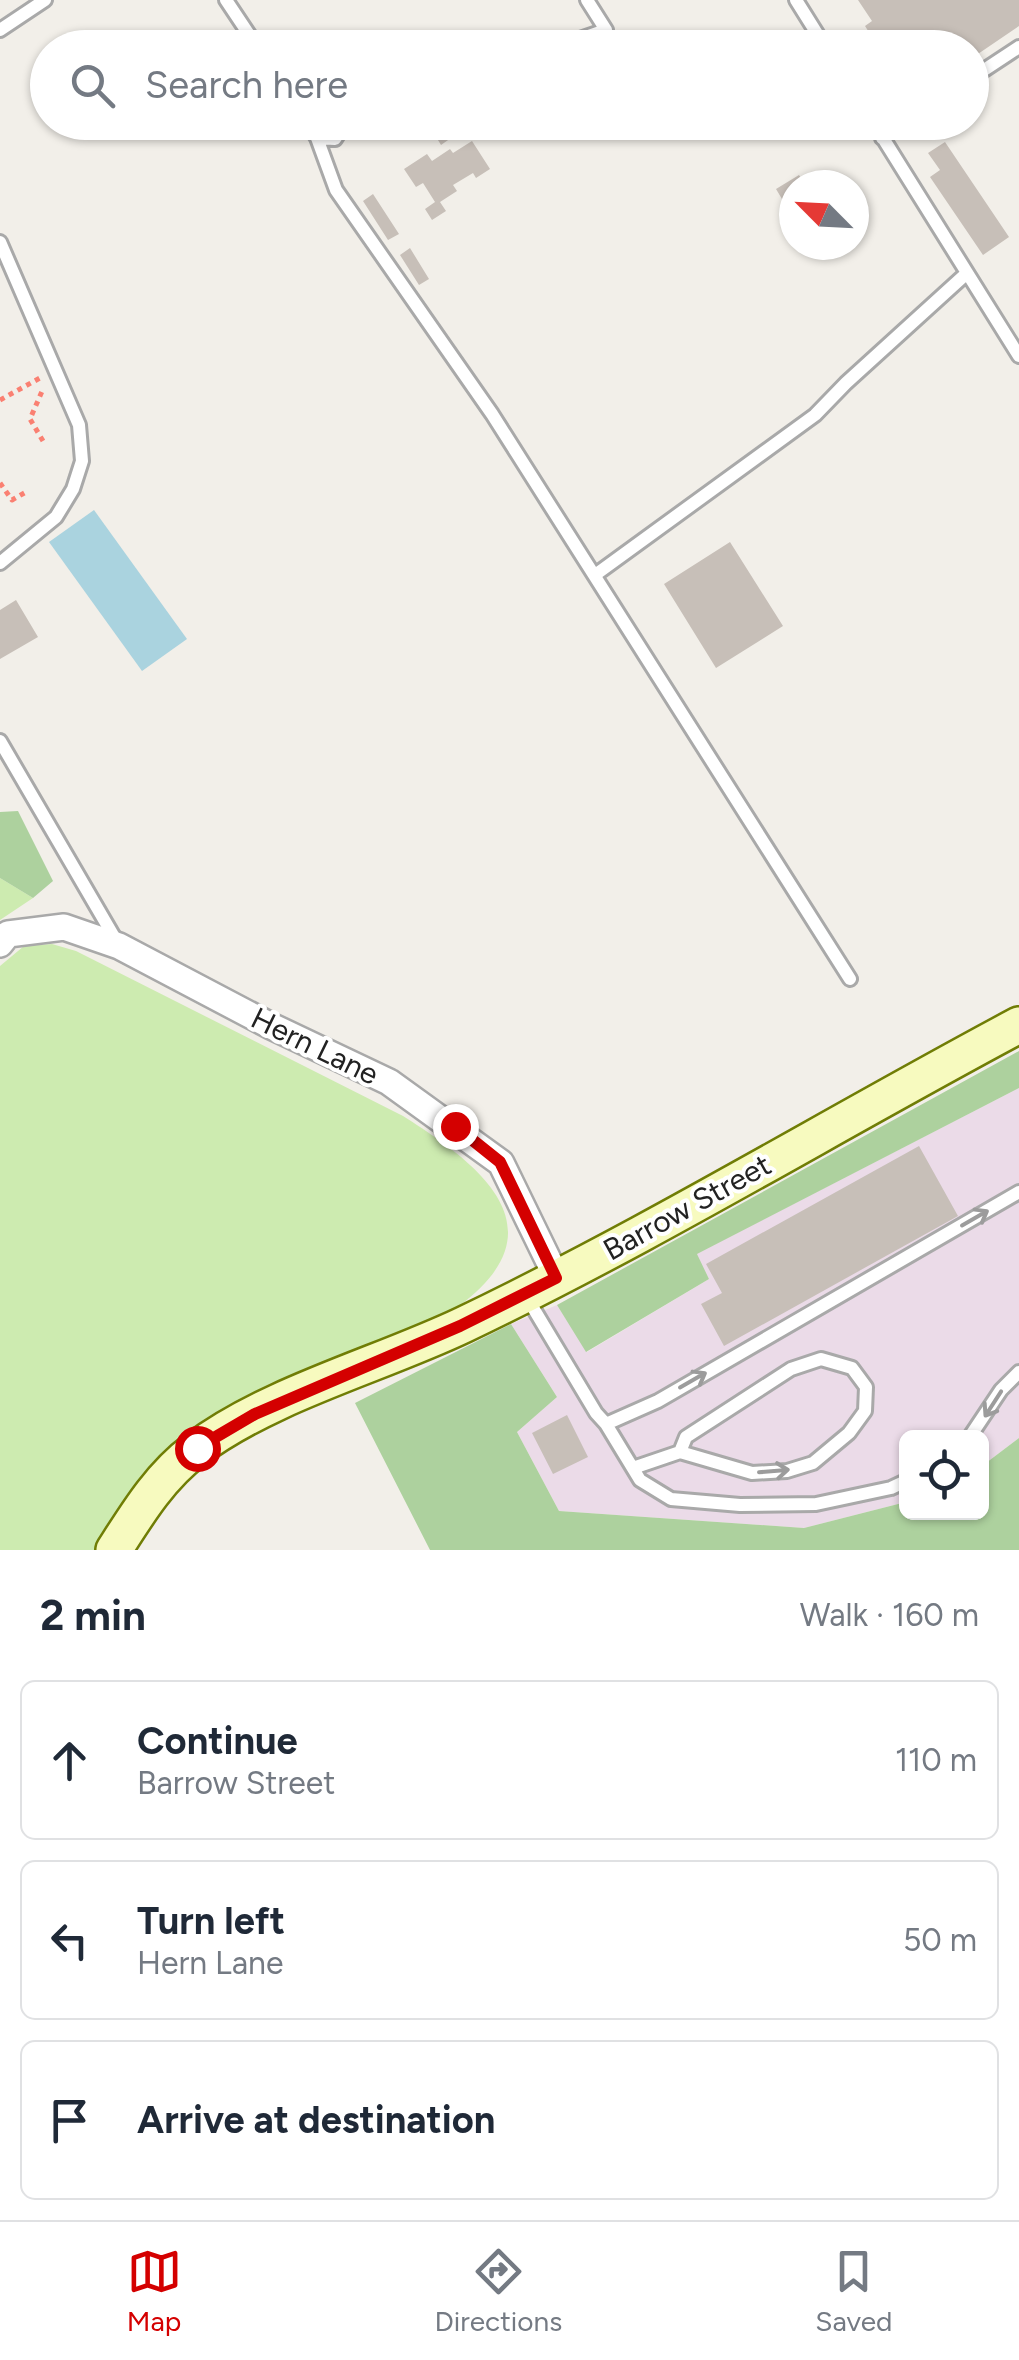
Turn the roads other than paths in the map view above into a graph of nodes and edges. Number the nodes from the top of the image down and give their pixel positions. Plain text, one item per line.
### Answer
1 (45, 0) edge
2 (226, 0) edge
3 (587, 0) edge
4 (796, 0) edge
5 (0, 30) edge
6 (246, 30) edge
7 (606, 30) edge
8 (815, 30) edge
9 (1019, 47) edge
10 (989, 67) edge
11 (318, 140) edge
12 (883, 140) edge
13 (0, 242) edge
14 (968, 273) junction
15 (1019, 356) edge
16 (0, 562) edge
17 (594, 575) junction
18 (0, 741) edge
19 (0, 944) edge
20 (119, 946) junction
21 (850, 979) dead end
22 (1019, 1026) edge
23 (1019, 1192) edge
24 (541, 1286) junction
25 (1019, 1372) edge
26 (606, 1424) junction
27 (974, 1430) edge
28 (680, 1452) junction
29 (632, 1468) junction
30 (899, 1484) edge
31 (114, 1550) edge

1 - 5 lane
2 - 6 lane
3 - 7 lane
4 - 8 lane
9 - 10 lane
11 - 17 lane
12 - 14 lane
13 - 16 lane
14 - 15 lane
14 - 17 lane
17 - 21 lane
18 - 20 lane
19 - 20 street, Hern Lane
20 - 24 street, Hern Lane
22 - 24 main road, Barrow Street
26 -> 23 lane
24 - 26 lane
24 - 31 main road, Barrow Street
25 -> 27 lane
26 - 29 lane
28 -> 28 lane
28 - 29 lane
29 - 30 lane

